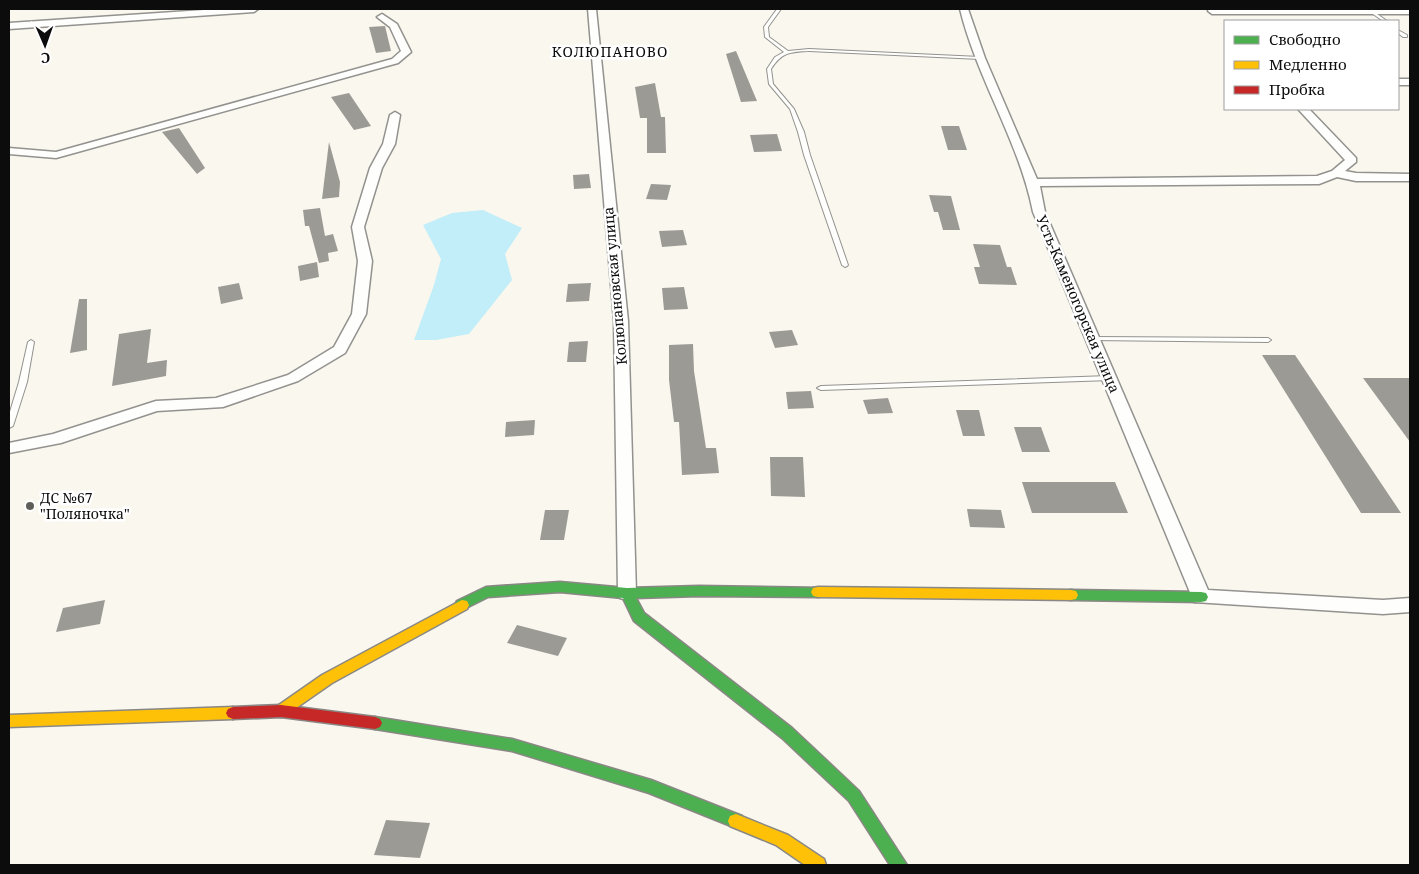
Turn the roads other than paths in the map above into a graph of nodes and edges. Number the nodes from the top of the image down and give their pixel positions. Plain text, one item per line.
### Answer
1 (254, 9) edge
2 (592, 9) edge
3 (779, 9) edge
4 (958, 9) edge
5 (964, 9) edge
6 (1370, 10) edge
7 (1410, 11) edge
8 (1213, 13) edge
9 (382, 17) dead end
10 (1384, 20) edge
11 (9, 26) edge
12 (1399, 32) edge
13 (1405, 36) dead end
14 (786, 51) junction
15 (980, 58) junction
16 (1304, 110) edge
17 (395, 115) dead end
18 (9, 151) edge
19 (1336, 174) junction
20 (1410, 177) edge
21 (1033, 183) junction
22 (845, 265) dead end
23 (1093, 339) junction
24 (1268, 340) dead end
25 (31, 342) dead end
26 (1109, 378) junction
27 (820, 388) dead end
28 (9, 426) edge
29 (9, 448) edge
30 (627, 593) junction
31 (1201, 598) junction
32 (1410, 605) edge
33 (281, 711) junction
34 (9, 721) edge
35 (818, 865) edge
36 (899, 865) edge

1 - 11 street
2 - 30 street, Колюпановская улица
3 - 14 lane
4 - 5 lane
5 - 15 street, Усть-Каменогорская улица
6 - 7 street
6 - 8 street
6 - 10 lane
9 - 18 street
12 - 13 lane
14 - 15 lane
14 - 22 lane
15 - 21 street, Усть-Каменогорская улица
16 - 19 street
17 - 29 street
19 - 20 street
19 - 21 street
21 - 23 street, Усть-Каменогорская улица
23 - 24 lane
23 - 26 street, Усть-Каменогорская улица
25 - 28 lane
26 - 27 lane
26 - 31 street, Усть-Каменогорская улица
30 - 31 street
30 - 33 street
30 - 36 street
31 - 32 street
33 - 34 street
33 - 35 street

